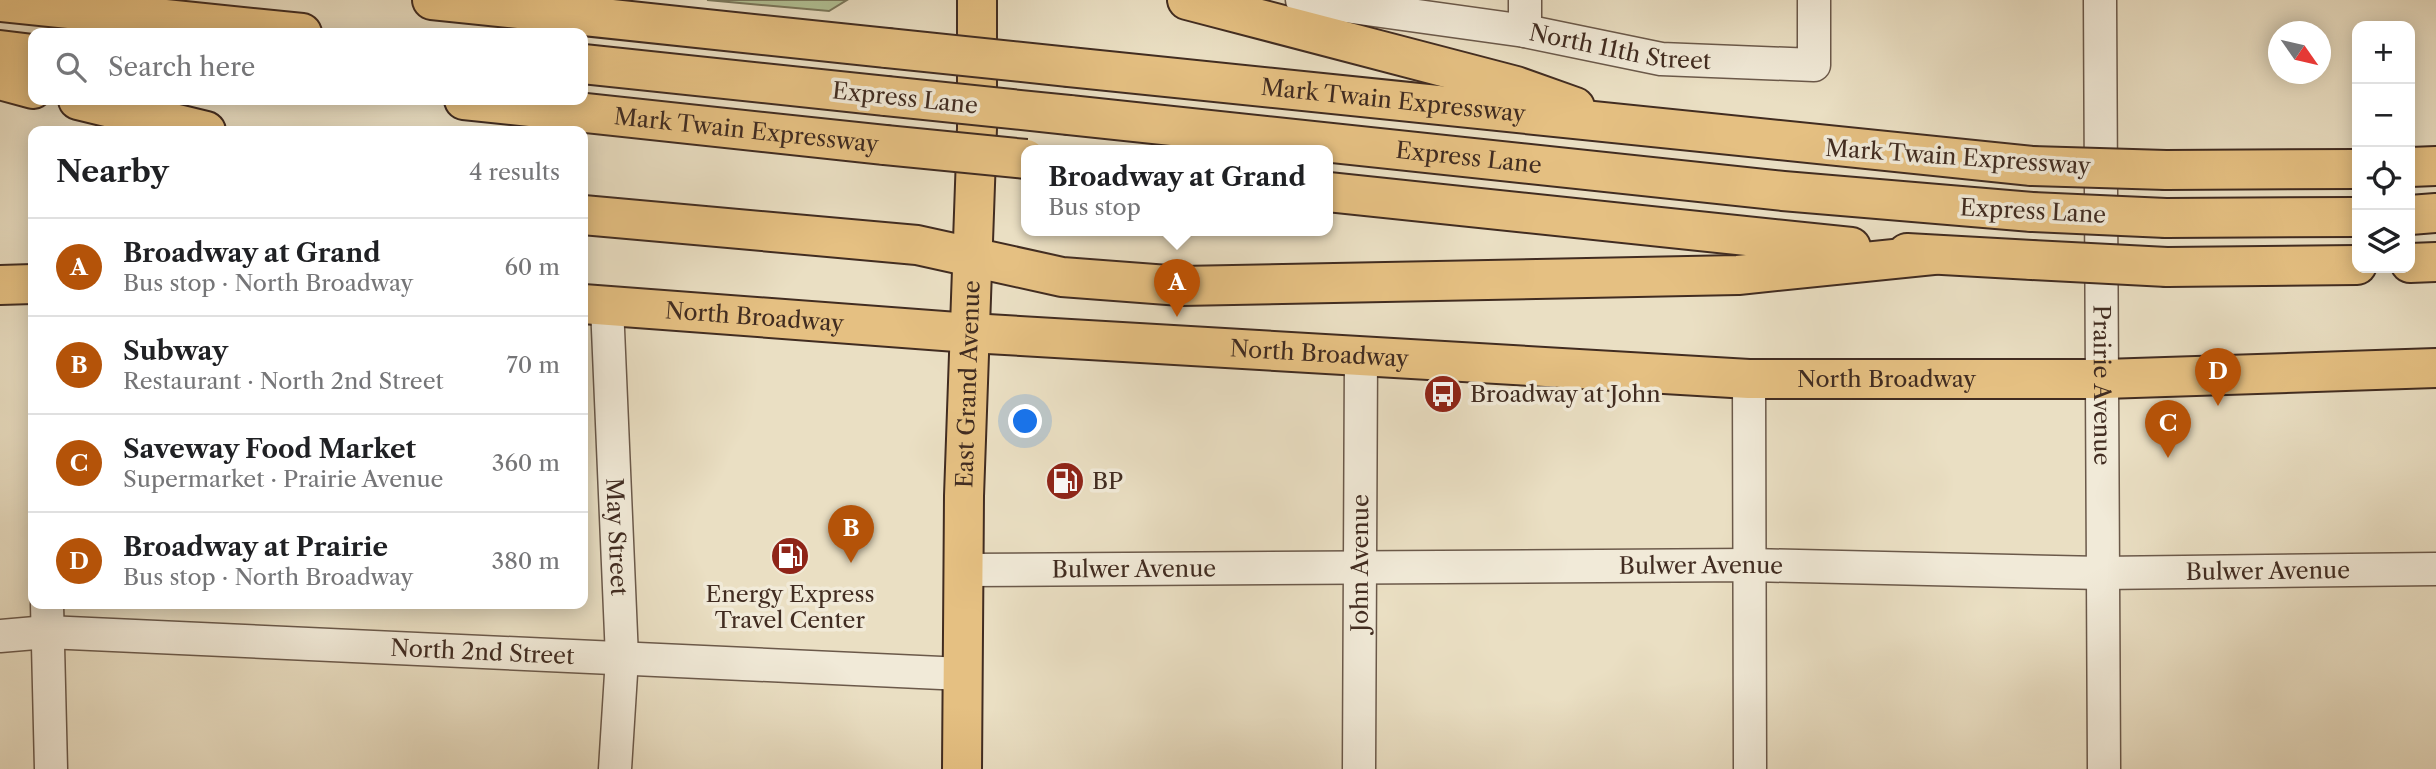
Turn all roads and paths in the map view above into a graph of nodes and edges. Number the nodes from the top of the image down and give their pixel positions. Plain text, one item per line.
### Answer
1 (432, 0) edge
2 (977, 0) edge
3 (1187, 0) edge
4 (1302, 0) edge
5 (1525, 0) edge
6 (1814, 0) edge
7 (2100, 0) edge
8 (0, 2) edge
9 (253, 28) edge
10 (1525, 32) junction
11 (0, 50) edge
12 (28, 53) edge
13 (588, 65) edge
14 (0, 80) edge
15 (28, 88) edge
16 (99, 105) edge
17 (511, 105) edge
18 (185, 126) edge
19 (1633, 127) junction
20 (1021, 158) edge
21 (2436, 166) edge
22 (2415, 167) edge
23 (2352, 169) edge
24 (1333, 193) edge
25 (2436, 213) edge
26 (588, 215) edge
27 (2415, 215) edge
28 (2352, 217) edge
29 (1933, 255) junction
30 (974, 256) junction
31 (2436, 262) edge
32 (2415, 263) edge
33 (2352, 265) edge
34 (28, 284) edge
35 (0, 285) edge
36 (595, 305) edge
37 (970, 333) junction
38 (1361, 355) junction
39 (2436, 368) edge
40 (1749, 379) junction
41 (2104, 379) junction
42 (1751, 565) junction
43 (1360, 568) junction
44 (2436, 569) edge
45 (964, 570) junction
46 (2101, 573) junction
47 (47, 618) edge
48 (0, 636) edge
49 (622, 659) junction
50 (963, 674) junction
51 (51, 769) edge
52 (615, 769) edge
53 (962, 769) edge
54 (1359, 769) edge
55 (1750, 769) edge
56 (2104, 769) edge

1 - 19 main road, Mark Twain Expressway, bridge
2 - 30 main road, East Grand Avenue
3 - 19 main road
4 - 10 street, North 11th Street
5 - 10 street
6 - 10 street, North 11th Street
7 - 41 street, Prairie Avenue
8 - 9 main road
11 - 12 main road
13 - 28 main road, Express Lane, bridge
14 - 15 main road
16 - 18 main road
17 - 20 main road, Mark Twain Expressway, bridge
19 - 23 main road, Mark Twain Expressway, bridge
21 - 22 main road
24 - 29 main road
25 - 27 main road
26 - 30 main road
29 - 30 main road
29 - 33 main road, bridge
30 - 37 main road, East Grand Avenue
31 - 32 main road
34 - 35 main road
36 - 37 main road, North Broadway
36 - 49 street, May Street
37 - 38 main road, North Broadway
37 - 45 main road, East Grand Avenue
38 - 40 main road, North Broadway
38 - 43 street, John Avenue
39 - 41 main road, North Broadway
40 - 41 main road, North Broadway
40 - 42 street
41 - 46 street, Prairie Avenue
42 - 43 street, Bulwer Avenue
42 - 46 street, Bulwer Avenue
42 - 55 street
43 - 45 street, Bulwer Avenue
43 - 54 street, John Avenue
44 - 46 street, Bulwer Avenue
45 - 50 main road, East Grand Avenue
46 - 56 street, Prairie Avenue
47 - 48 street, North 2nd Street
47 - 49 street, North 2nd Street
47 - 51 street
49 - 50 street, North 2nd Street
49 - 52 street, May Street
50 - 53 main road, East Grand Avenue

